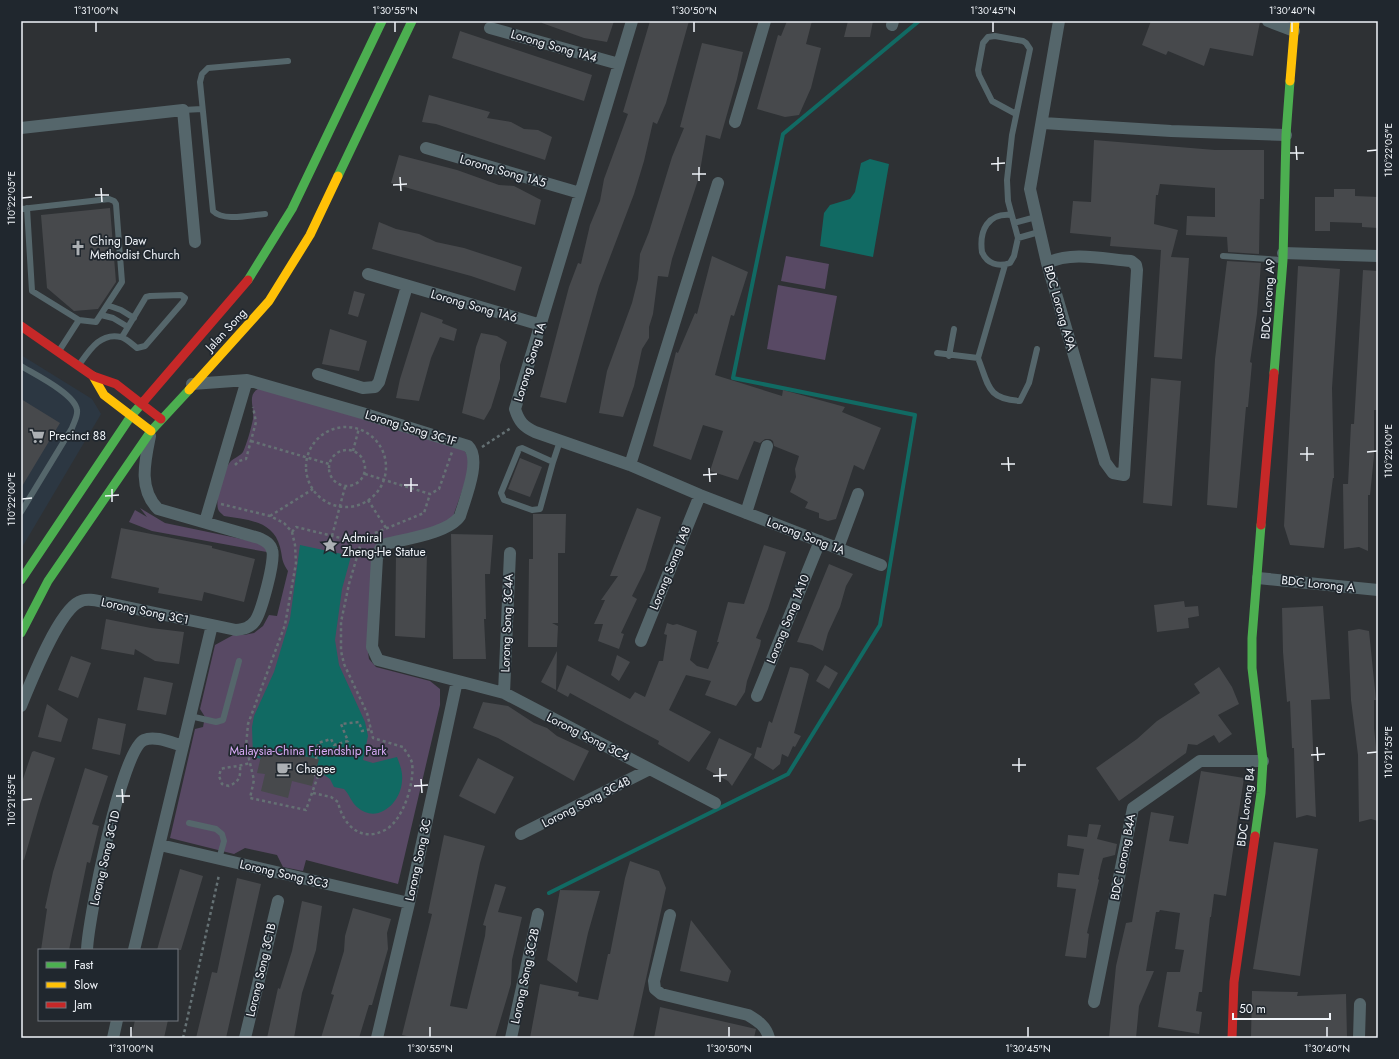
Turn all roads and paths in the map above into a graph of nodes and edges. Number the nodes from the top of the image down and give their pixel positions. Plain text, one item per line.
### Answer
1 (382, 21) edge
2 (412, 21) edge
3 (632, 21) edge
4 (765, 21) edge
5 (1058, 21) edge
6 (1268, 21) edge
7 (1294, 26) edge
8 (490, 28) dead end
9 (288, 61) dead end
10 (618, 64) junction
11 (202, 109) junction
12 (183, 110) junction
13 (1016, 114) junction
14 (735, 122) dead end
15 (1043, 123) junction
16 (21, 128) edge
17 (1286, 135) junction
18 (426, 148) dead end
19 (718, 183) dead end
20 (580, 193) junction
21 (24, 208) edge
22 (265, 214) dead end
23 (1011, 215) junction
24 (1036, 217) junction
25 (1014, 223) junction
26 (1039, 232) junction
27 (1018, 238) junction
28 (195, 242) dead end
29 (1224, 256) dead end
30 (1283, 256) junction
31 (1378, 256) edge
32 (1047, 263) junction
33 (1005, 265) junction
34 (368, 274) dead end
35 (407, 286) junction
36 (107, 305) junction
37 (101, 315) junction
38 (134, 318) junction
39 (79, 320) junction
40 (541, 325) junction
41 (21, 326) edge
42 (128, 327) junction
43 (954, 329) dead end
44 (122, 337) junction
45 (1037, 349) dead end
46 (58, 352) junction
47 (937, 353) dead end
48 (949, 356) junction
49 (978, 358) junction
50 (21, 366) edge
51 (78, 366) junction
52 (318, 374) dead end
53 (93, 376) junction
54 (247, 380) junction
55 (192, 384) junction
56 (252, 400) dead end
57 (142, 403) junction
58 (131, 416) junction
59 (162, 419) junction
60 (521, 422) junction
61 (151, 431) junction
62 (251, 441) junction
63 (560, 441) junction
64 (767, 446) dead end
65 (454, 447) dead end
66 (473, 453) junction
67 (307, 457) junction
68 (553, 462) junction
69 (329, 464) junction
70 (630, 465) junction
71 (230, 470) dead end
72 (365, 474) junction
73 (385, 480) junction
74 (344, 487) junction
75 (313, 490) junction
76 (430, 494) junction
77 (858, 494) dead end
78 (700, 495) junction
79 (221, 497) dead end
80 (368, 500) junction
81 (339, 507) junction
82 (21, 512) edge
83 (746, 512) junction
84 (270, 516) junction
85 (205, 522) junction
86 (386, 528) junction
87 (292, 532) junction
88 (332, 536) junction
89 (820, 541) junction
90 (361, 543) junction
91 (838, 548) junction
92 (510, 553) dead end
93 (881, 565) dead end
94 (1258, 578) junction
95 (21, 580) edge
96 (1378, 590) edge
97 (212, 625) junction
98 (21, 633) edge
99 (641, 641) dead end
100 (239, 661) dead end
101 (457, 681) junction
102 (504, 693) junction
103 (757, 696) dead end
104 (21, 706) edge
105 (190, 716) junction
106 (370, 730) junction
107 (183, 746) junction
108 (316, 759) dead end
109 (1263, 762) junction
110 (249, 763) junction
111 (240, 767) junction
112 (650, 769) junction
113 (314, 775) dead end
114 (313, 793) junction
115 (715, 803) dead end
116 (189, 823) dead end
117 (521, 834) dead end
118 (160, 845) junction
119 (219, 859) junction
120 (219, 875) dead end
121 (278, 901) dead end
122 (409, 903) junction
123 (538, 914) dead end
124 (670, 915) dead end
125 (88, 949) edge
126 (134, 949) edge
127 (1094, 1002) dead end
128 (1360, 1004) dead end
129 (117, 1021) edge
130 (113, 1038) edge
131 (183, 1038) edge
132 (245, 1038) edge
133 (378, 1038) edge
134 (511, 1038) edge
135 (769, 1038) edge
136 (1232, 1038) edge
137 (1360, 1038) edge

1 - 57 main road, Jalan Song
2 - 55 main road, Jalan Song
3 - 10 street, Lorong Song 1A
4 - 14 street
5 - 15 street, BDC Lorong A9A
6 - 7 street
7 - 17 main road, BDC Lorong A9
8 - 10 street, Lorong Song 1A4
9 - 11 lane
10 - 20 street, Lorong Song 1A
11 - 12 lane
11 - 22 lane
12 - 16 street
12 - 28 street
13 - 13 lane
13 - 23 lane
15 - 17 street
15 - 24 street, BDC Lorong A9A
17 - 30 main road, BDC Lorong A9
18 - 20 street, Lorong Song 1A5
19 - 70 street
20 - 40 street, Lorong Song 1A
21 - 36 lane
21 - 39 lane
23 - 25 lane
23 - 33 lane
24 - 25 lane
24 - 26 street, BDC Lorong A9A
25 - 27 lane
26 - 27 lane
26 - 32 street, BDC Lorong A9A
27 - 33 lane
29 - 30 lane
30 - 31 street
30 - 94 main road, BDC Lorong A9
32 - 32 street, BDC Lorong A9A
33 - 49 lane
34 - 35 street, Lorong Song 1A6
35 - 40 street, Lorong Song 1A6
35 - 52 street
36 - 37 lane
36 - 38 lane
37 - 39 lane
37 - 42 lane
38 - 42 lane
38 - 44 lane
39 - 46 lane
40 - 60 street, Lorong Song 1A
41 - 46 main road
42 - 44 lane
43 - 48 lane
44 - 51 lane
45 - 49 lane
46 - 51 main road
47 - 48 lane
48 - 49 lane
50 - 82 lane
51 - 53 main road
53 - 57 main road
53 - 58 main road
54 - 55 street, Lorong Song 3C1F
54 - 66 street, Lorong Song 3C1F
54 - 85 street
55 - 59 main road, Jalan Song
56 - 62 path
57 - 58 main road, Jalan Song
57 - 59 main road
58 - 61 main road
58 - 95 main road, Jalan Song
59 - 61 main road, Jalan Song
60 - 63 street, Lorong Song 1A
60 - 66 path
61 - 85 street
61 - 98 main road, Jalan Song
62 - 67 path
62 - 71 path
63 - 68 lane
63 - 70 street, Lorong Song 1A
64 - 83 street
65 - 76 path
66 - 101 street
67 - 69 path
67 - 73 path
67 - 75 path
68 - 68 lane
69 - 72 path
69 - 74 path
70 - 78 street, Lorong Song 1A
72 - 73 path
72 - 74 path
73 - 76 path
73 - 80 path
74 - 81 path
75 - 81 path
75 - 84 path
76 - 86 path
77 - 91 street
78 - 83 street, Lorong Song 1A
78 - 99 street, Lorong Song 1A8
79 - 84 path
80 - 81 path
80 - 86 path
81 - 88 path
83 - 89 street, Lorong Song 1A
84 - 87 path
85 - 97 street, Lorong Song 3C1
86 - 90 path
87 - 88 path
87 - 110 path
88 - 90 path
89 - 91 street, Lorong Song 1A
89 - 103 street, Lorong Song 1A10
90 - 106 path
91 - 93 street, Lorong Song 1A
92 - 102 street, Lorong Song 3C4A
94 - 96 street, BDC Lorong A
94 - 109 main road, BDC Lorong B4
97 - 104 street, Lorong Song 3C1
97 - 105 street
100 - 105 lane
101 - 102 street, Lorong Song 3C4
101 - 122 street, Lorong Song 3C
102 - 112 street, Lorong Song 3C4
105 - 107 street
106 - 108 path
106 - 114 path
107 - 118 street
107 - 125 street, Lorong Song 3C1D
109 - 127 street, BDC Lorong B4A
109 - 136 main road, BDC Lorong B4
110 - 111 path
110 - 114 path
111 - 111 path
112 - 115 street, Lorong Song 3C4
112 - 117 street, Lorong Song 3C4B
113 - 114 path
116 - 119 lane
118 - 119 street, Lorong Song 3C3
118 - 126 street
119 - 122 street, Lorong Song 3C3
120 - 131 path
121 - 132 street, Lorong Song 3C1B
122 - 133 street, Lorong Song 3C
123 - 134 street, Lorong Song 3C2B
124 - 135 street
128 - 137 street
129 - 130 street

